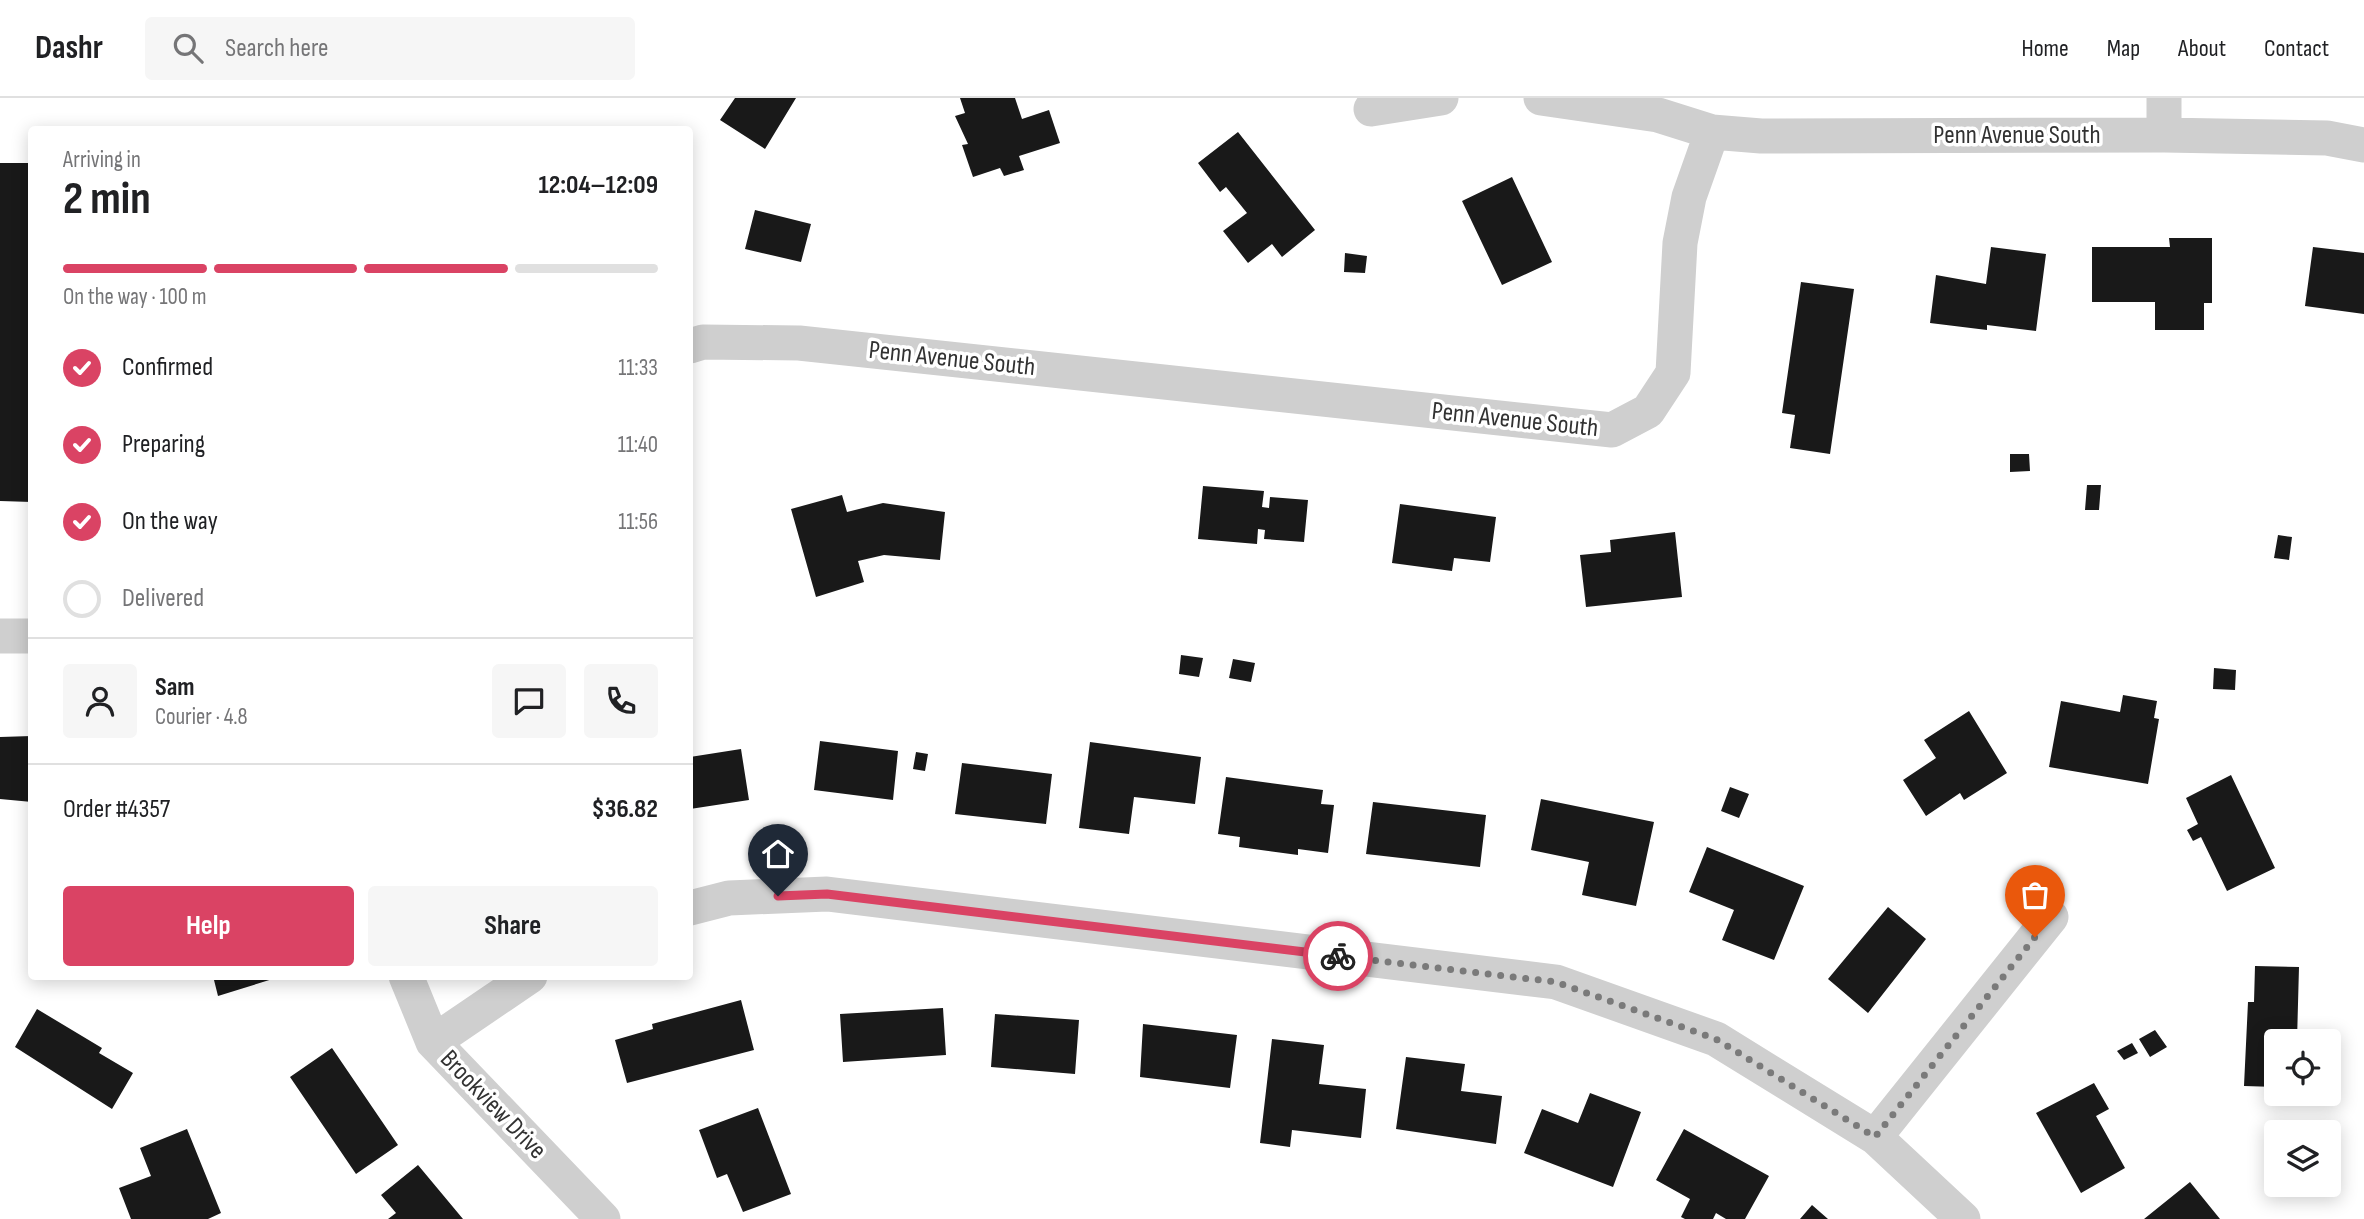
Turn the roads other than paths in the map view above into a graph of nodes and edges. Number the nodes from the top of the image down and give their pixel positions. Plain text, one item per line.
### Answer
1 (1441, 98) edge
2 (1541, 98) edge
3 (2164, 98) edge
4 (1371, 109) dead end
5 (1712, 132) junction
6 (2164, 135) junction
7 (2364, 145) edge
8 (693, 345) edge
9 (0, 636) edge
10 (28, 636) edge
11 (693, 907) edge
12 (2052, 917) dead end
13 (408, 980) edge
14 (524, 980) edge
15 (433, 1042) junction
16 (1875, 1137) junction
17 (603, 1219) edge
18 (1963, 1219) edge

1 - 4 street
2 - 5 street
3 - 6 street
5 - 6 street, Penn Avenue South
5 - 8 street, Penn Avenue South
6 - 7 street, Penn Avenue South
9 - 10 street
11 - 16 street
12 - 16 street
13 - 15 street, Brookview Drive
14 - 15 street
15 - 17 street, Brookview Drive
16 - 18 street

